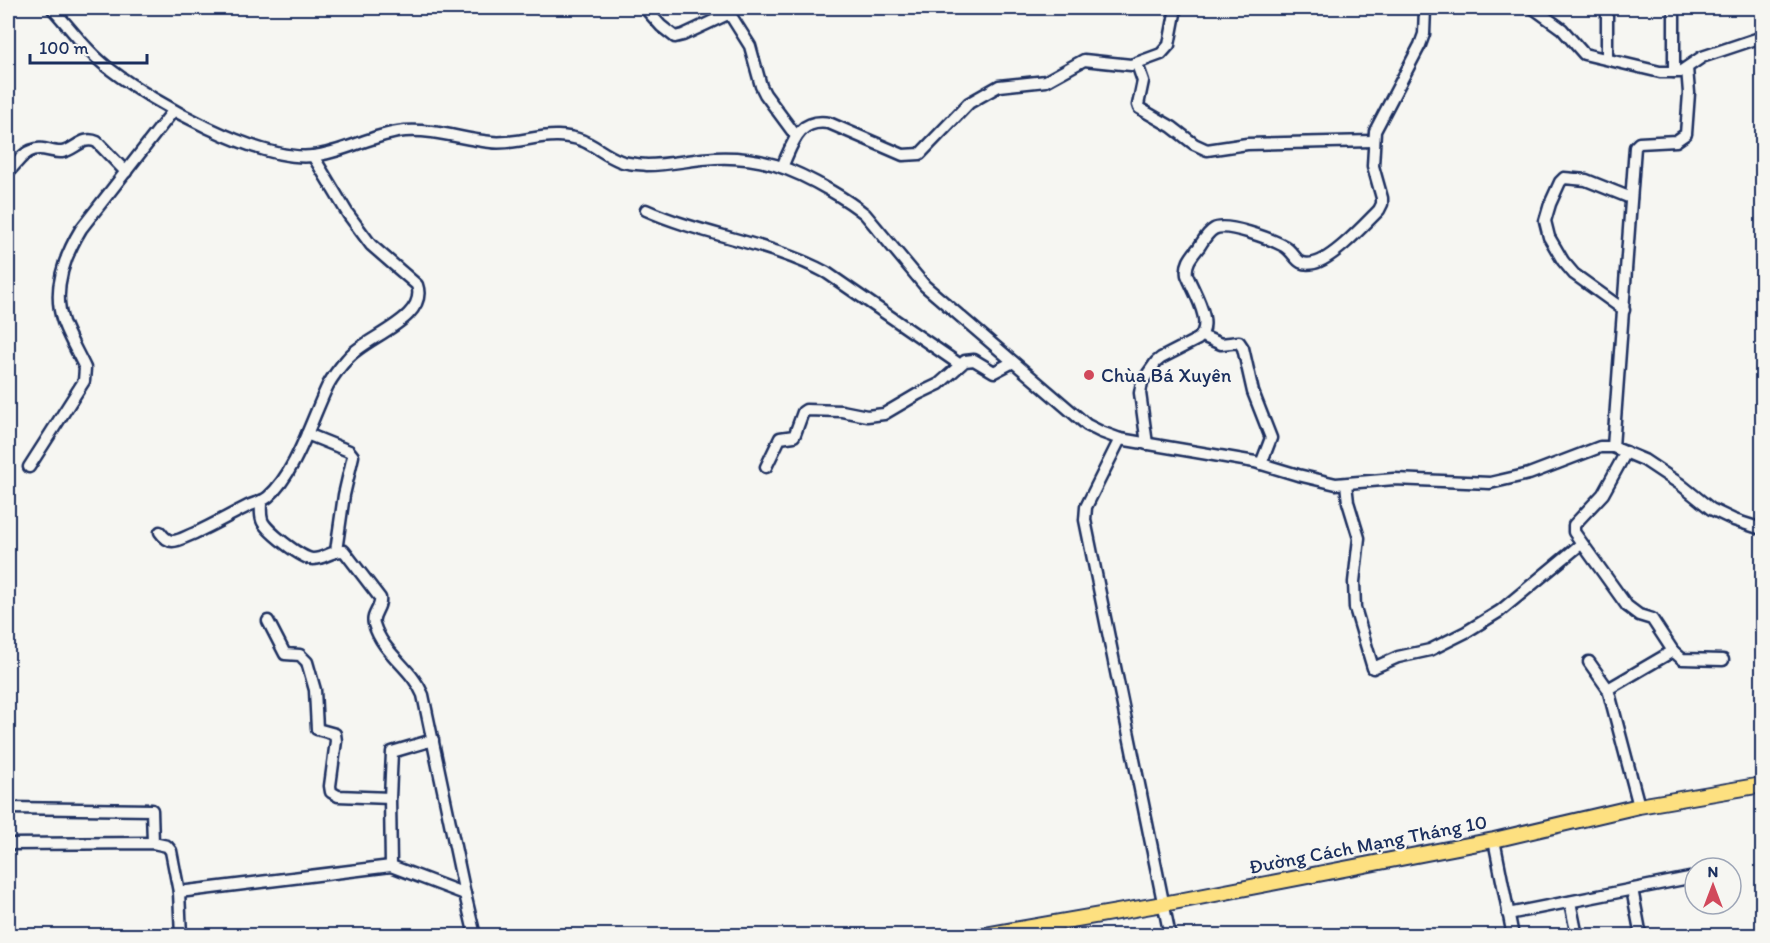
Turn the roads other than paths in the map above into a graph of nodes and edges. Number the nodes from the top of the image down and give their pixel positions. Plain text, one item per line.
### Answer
1 (52, 8) edge
2 (645, 8) edge
3 (1176, 8) edge
4 (1425, 8) edge
5 (1533, 8) edge
6 (1607, 8) edge
7 (1674, 8) edge
8 (727, 11) edge
9 (1762, 37) edge
10 (1607, 58) junction
11 (1137, 64) junction
12 (1687, 68) junction
13 (1674, 72) junction
14 (173, 111) junction
15 (796, 136) junction
16 (1373, 141) junction
17 (313, 156) junction
18 (782, 166) junction
19 (8, 172) edge
20 (126, 172) junction
21 (1630, 198) junction
22 (646, 210) dead end
23 (1624, 310) junction
24 (1202, 336) junction
25 (1012, 362) junction
26 (959, 364) junction
27 (307, 434) junction
28 (1120, 439) junction
29 (1147, 444) junction
30 (1613, 447) junction
31 (1626, 452) junction
32 (1261, 464) junction
33 (766, 466) dead end
34 (29, 467) dead end
35 (1346, 484) junction
36 (261, 501) junction
37 (1762, 529) edge
38 (160, 532) dead end
39 (1581, 544) junction
40 (336, 550) junction
41 (268, 621) dead end
42 (1673, 651) junction
43 (1723, 660) dead end
44 (1589, 662) dead end
45 (1608, 689) junction
46 (433, 740) junction
47 (1762, 784) edge
48 (390, 798) junction
49 (1639, 806) junction
50 (8, 808) edge
51 (1494, 840) junction
52 (153, 843) junction
53 (8, 844) edge
54 (391, 866) junction
55 (1683, 879) edge
56 (1632, 889) junction
57 (179, 892) junction
58 (465, 894) junction
59 (1570, 902) junction
60 (1163, 904) junction
61 (1508, 914) junction
62 (181, 936) edge
63 (475, 936) edge
64 (979, 936) edge
65 (1170, 936) edge
66 (1512, 936) edge
67 (1576, 936) edge
68 (1641, 936) edge

1 - 14 street
2 - 8 street
3 - 11 street
4 - 16 street
5 - 10 street
6 - 10 street
7 - 13 street
8 - 15 street
9 - 12 street
10 - 13 street
11 - 15 street
11 - 16 street
12 - 13 street
12 - 21 street
14 - 17 street
14 - 20 street
15 - 18 street
16 - 24 street
17 - 18 street
17 - 27 street
18 - 25 street
19 - 20 street
20 - 34 street
21 - 23 street
21 - 23 street
22 - 26 street
23 - 30 street
24 - 29 street
24 - 32 street
25 - 26 street
25 - 28 street
26 - 33 street
27 - 36 street
27 - 40 street
28 - 29 street
28 - 60 street
29 - 32 street
30 - 31 street
30 - 35 street
31 - 37 street
31 - 39 street
32 - 35 street
35 - 39 street
36 - 38 street
36 - 40 street
39 - 42 street
40 - 46 street
41 - 48 street
42 - 43 street
42 - 45 street
44 - 45 street
45 - 49 street
46 - 48 street
46 - 58 street
47 - 49 main road, Đường Cách Mạng Tháng 10
48 - 54 street
49 - 51 main road, Đường Cách Mạng Tháng 10
50 - 52 street
51 - 60 main road, Đường Cách Mạng Tháng 10
51 - 61 street
52 - 53 street
52 - 57 street
54 - 57 street
54 - 58 street
55 - 56 street
56 - 59 street
56 - 68 street
57 - 62 street
58 - 63 street
59 - 61 street
59 - 67 street
60 - 64 main road, Đường Cách Mạng Tháng 10
60 - 65 street
61 - 66 street

